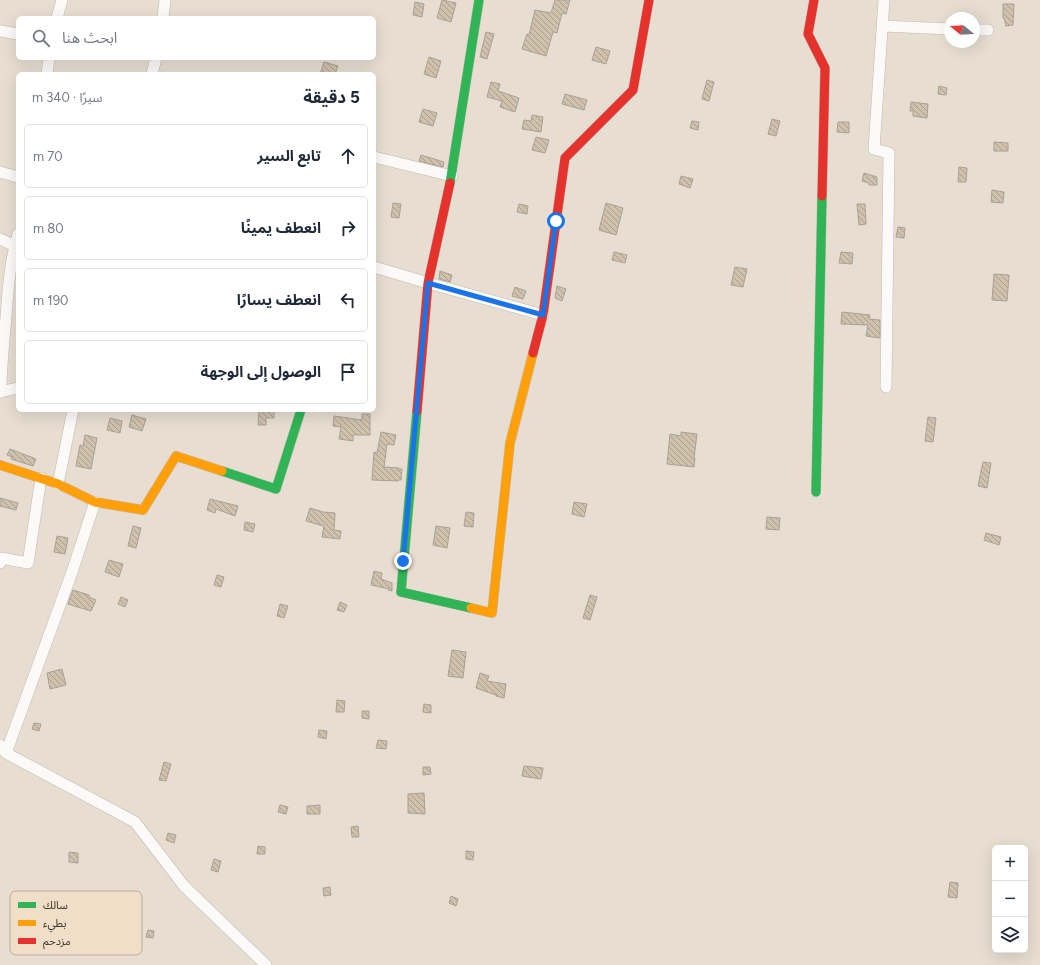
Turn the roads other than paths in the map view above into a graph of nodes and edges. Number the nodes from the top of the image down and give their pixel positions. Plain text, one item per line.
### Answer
1 (62, 0) edge
2 (165, 0) edge
3 (479, 0) edge
4 (649, 0) edge
5 (814, 0) edge
6 (884, 0) edge
7 (58, 16) edge
8 (163, 16) edge
9 (883, 26) junction
10 (944, 29) edge
11 (980, 30) edge
12 (988, 30) dead end
13 (0, 31) edge
14 (16, 34) edge
15 (49, 60) edge
16 (156, 60) edge
17 (47, 72) edge
18 (152, 72) edge
19 (376, 157) edge
20 (0, 172) edge
21 (16, 176) edge
22 (452, 176) junction
23 (0, 239) edge
24 (16, 242) edge
25 (15, 246) junction
26 (376, 268) edge
27 (428, 283) junction
28 (543, 315) junction
29 (886, 387) dead end
30 (16, 388) edge
31 (1, 392) edge
32 (73, 412) edge
33 (300, 412) edge
34 (0, 465) edge
35 (41, 478) junction
36 (58, 484) junction
37 (816, 492) dead end
38 (94, 502) junction
39 (0, 563) edge
40 (3, 749) edge
41 (266, 965) edge

1 - 7 street
2 - 8 street
3 - 22 street
4 - 28 street
5 - 37 street
6 - 9 street
9 - 10 street
9 - 29 street
11 - 12 street
13 - 14 street
15 - 17 street
16 - 18 street
19 - 22 street
20 - 21 street
22 - 27 street
23 - 25 street
24 - 25 street
25 - 31 street
26 - 27 street
27 - 28 street
27 - 28 street
30 - 31 street
32 - 36 street
33 - 38 street
34 - 35 street
35 - 36 street
35 - 39 street
36 - 38 street
38 - 40 street
40 - 41 street

